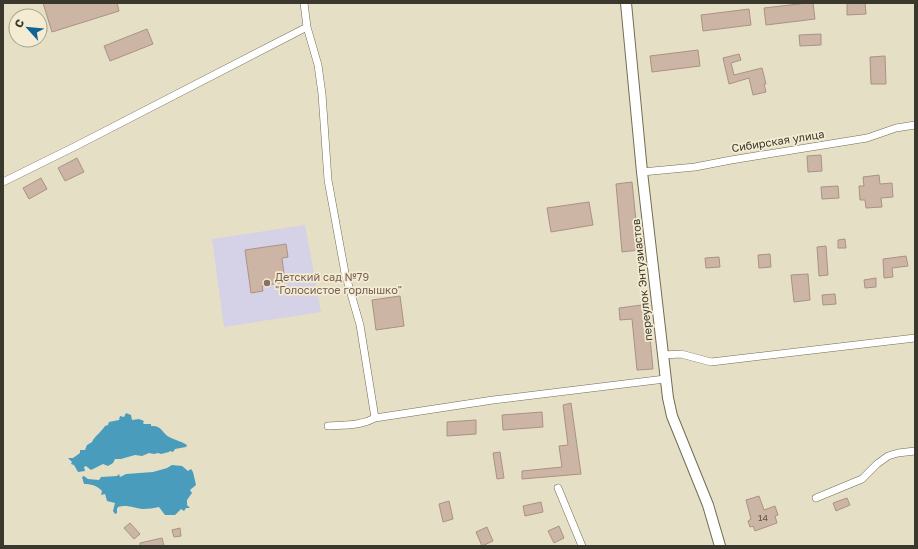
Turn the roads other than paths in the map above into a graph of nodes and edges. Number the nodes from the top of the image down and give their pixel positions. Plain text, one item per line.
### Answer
1 (304, 3) edge
2 (626, 3) edge
3 (307, 27) junction
4 (915, 125) edge
5 (642, 172) junction
6 (3, 182) edge
7 (915, 338) edge
8 (663, 355) junction
9 (665, 379) junction
10 (376, 418) junction
11 (328, 426) dead end
12 (915, 451) edge
13 (558, 488) dead end
14 (816, 498) dead end
15 (582, 546) edge
16 (720, 546) edge

1 - 3 street
2 - 5 main road, переулок Энтузиастов
3 - 6 street
3 - 10 street
4 - 5 street, Сибирская улица
5 - 8 main road, переулок Энтузиастов
7 - 8 street
8 - 9 main road, переулок Энтузиастов
9 - 10 street
9 - 16 main road, переулок Энтузиастов
10 - 11 street
12 - 14 street
13 - 15 street

